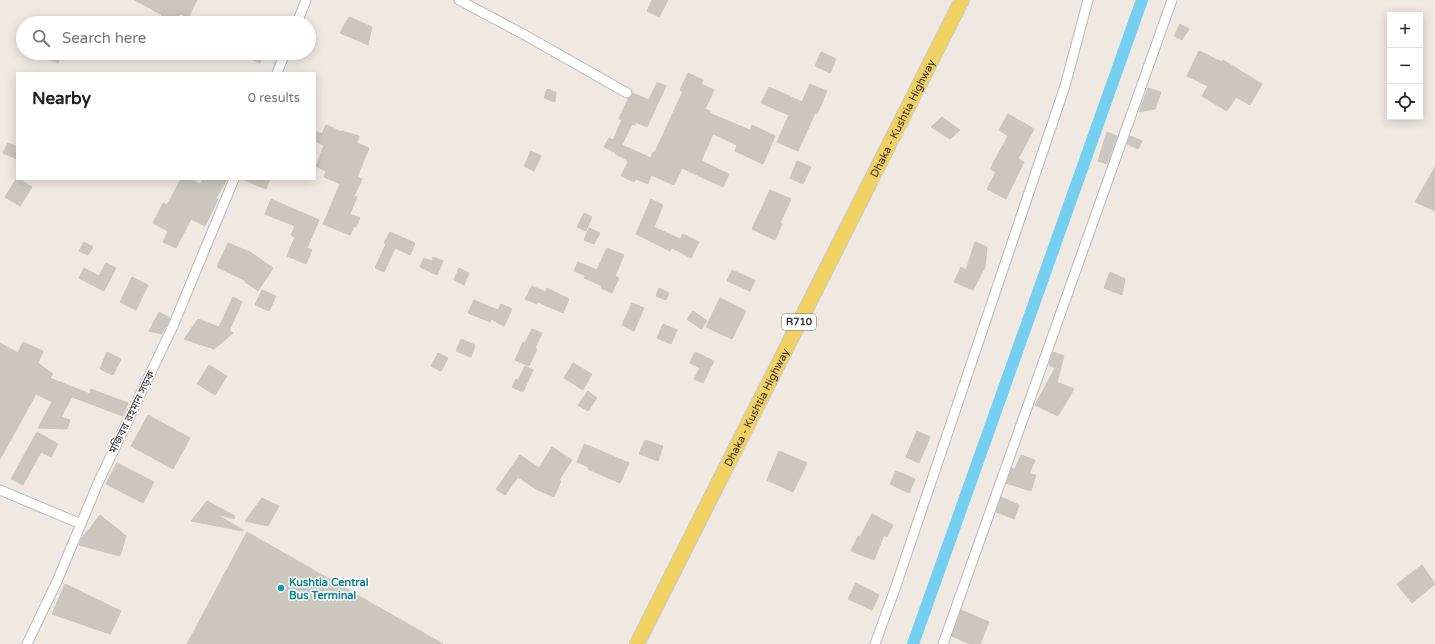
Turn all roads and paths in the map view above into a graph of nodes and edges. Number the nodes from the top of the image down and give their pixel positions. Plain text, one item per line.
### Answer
1 (306, 0) edge
2 (459, 0) edge
3 (962, 0) edge
4 (1088, 0) edge
5 (1172, 0) edge
6 (300, 16) edge
7 (282, 60) edge
8 (277, 72) edge
9 (627, 93) dead end
10 (234, 180) edge
11 (0, 490) edge
12 (81, 524) junction
13 (27, 644) edge
14 (637, 644) edge
15 (875, 644) edge
16 (943, 644) edge

1 - 6 street
2 - 9 street
3 - 14 main road, Dhaka - Kushtia Highway / R710
4 - 15 street
5 - 16 street
7 - 8 street
10 - 12 street, মজিবর রহমান সড়ক
11 - 12 street
12 - 13 street, মজিবর রহমান সড়ক

